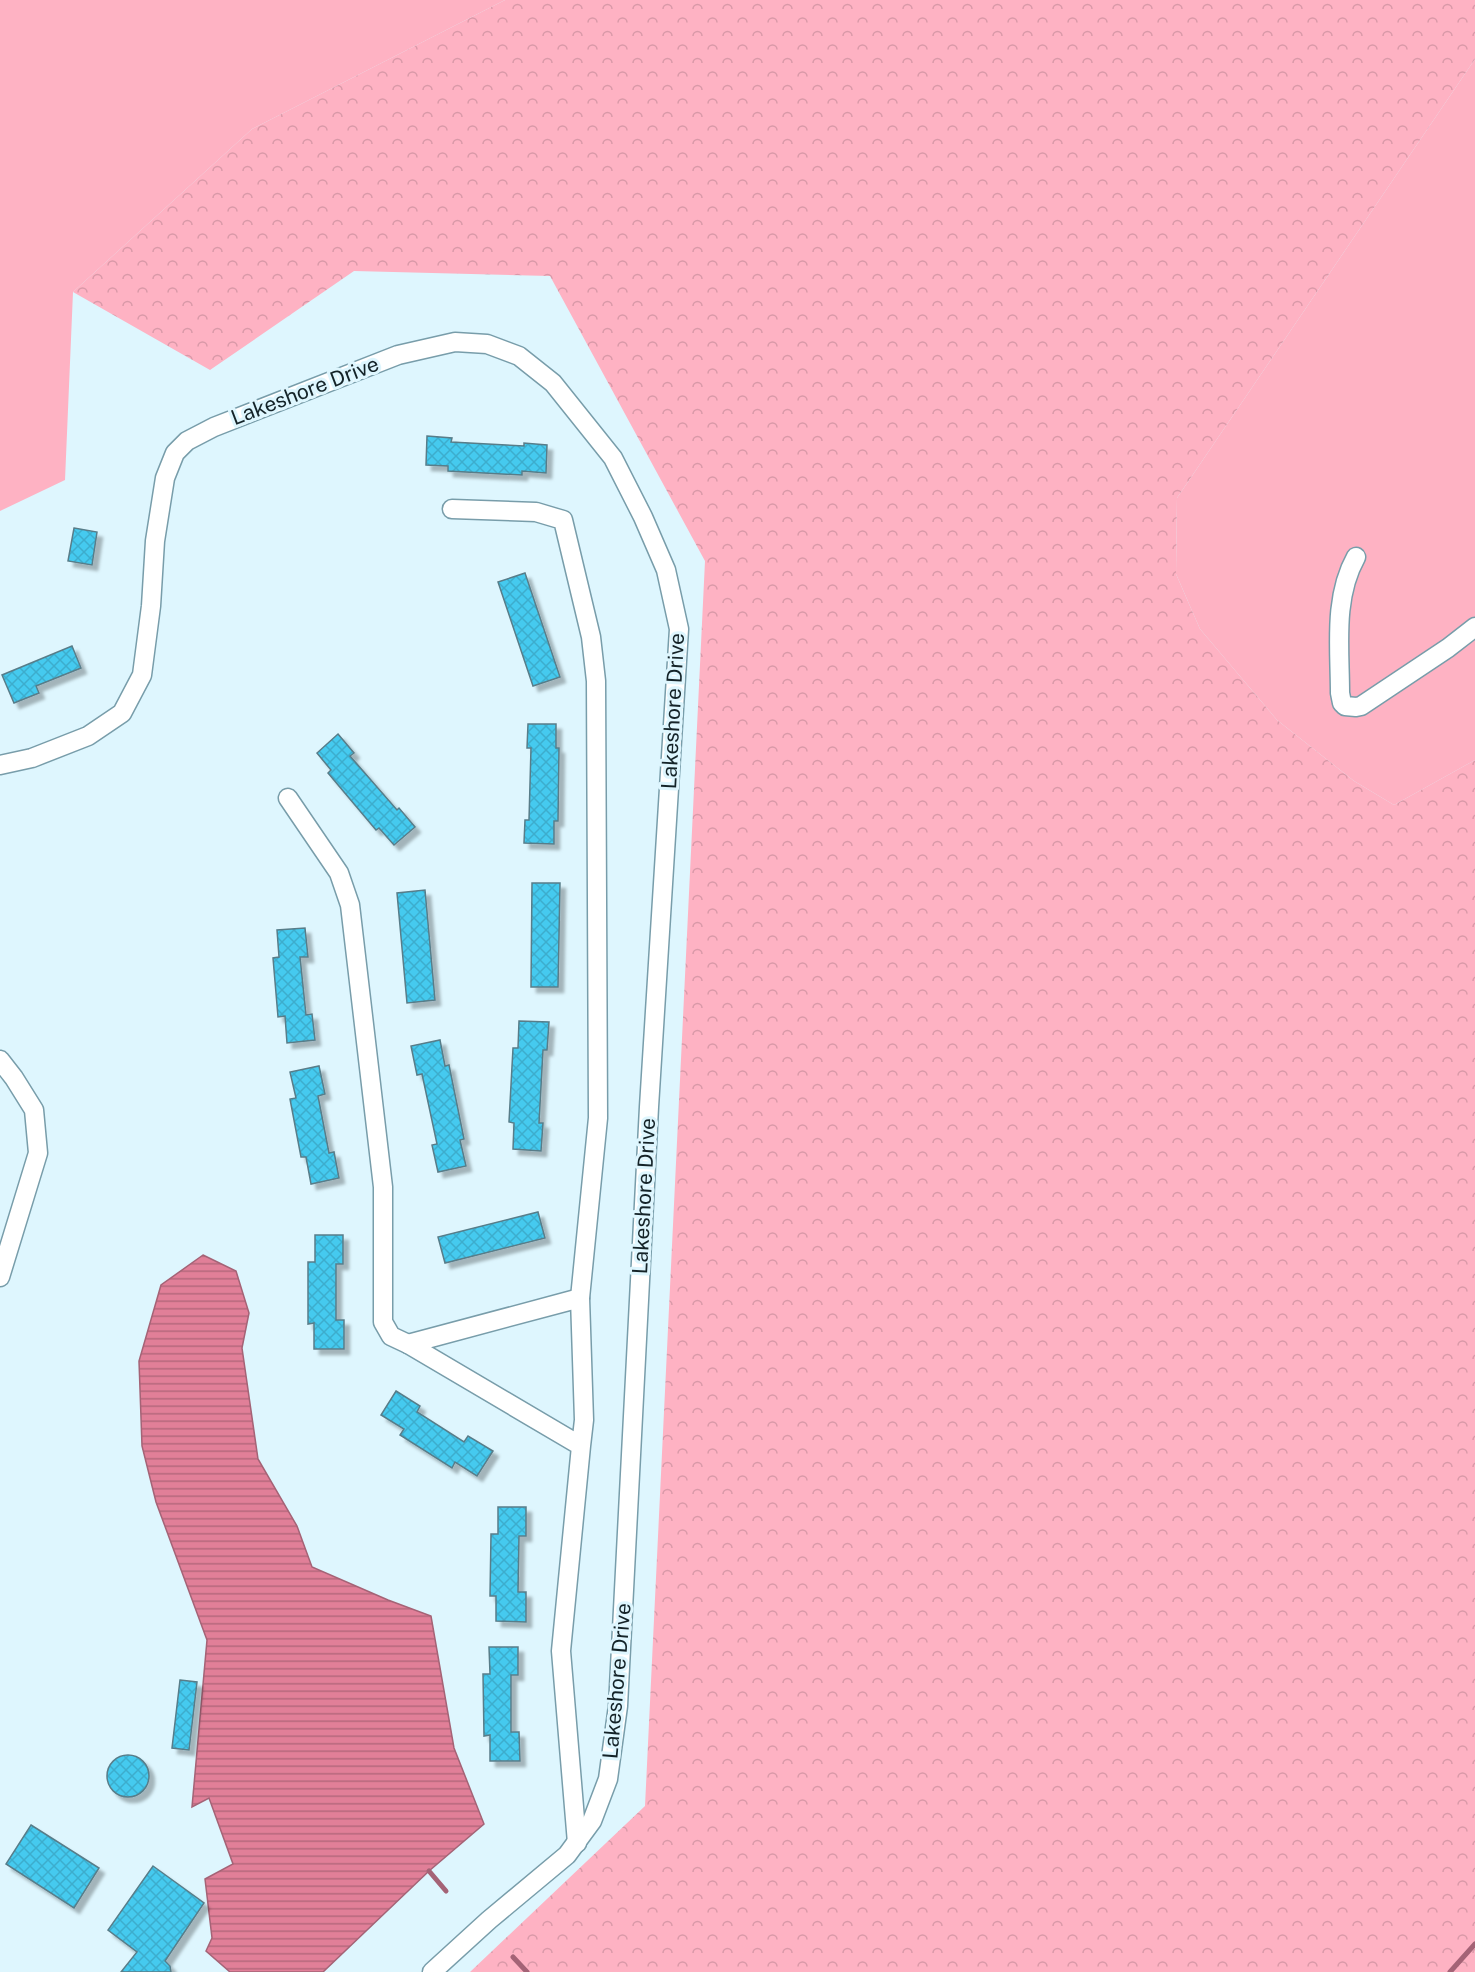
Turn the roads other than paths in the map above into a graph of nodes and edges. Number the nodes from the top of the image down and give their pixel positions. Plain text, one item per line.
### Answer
1 (452, 509) dead end
2 (1356, 558) dead end
3 (1475, 627) edge
4 (0, 765) edge
5 (288, 798) dead end
6 (0, 1060) edge
7 (0, 1277) edge
8 (580, 1298) junction
9 (408, 1344) junction
10 (582, 1446) junction
11 (577, 1843) junction
12 (432, 1972) edge

1 - 8 street, Lakeshore Drive
2 - 3 street
4 - 11 street, Lakeshore Drive
5 - 9 street
6 - 7 street
8 - 9 street
8 - 10 street, Lakeshore Drive
9 - 10 street
10 - 11 street, Lakeshore Drive
11 - 12 street, Lakeshore Drive

